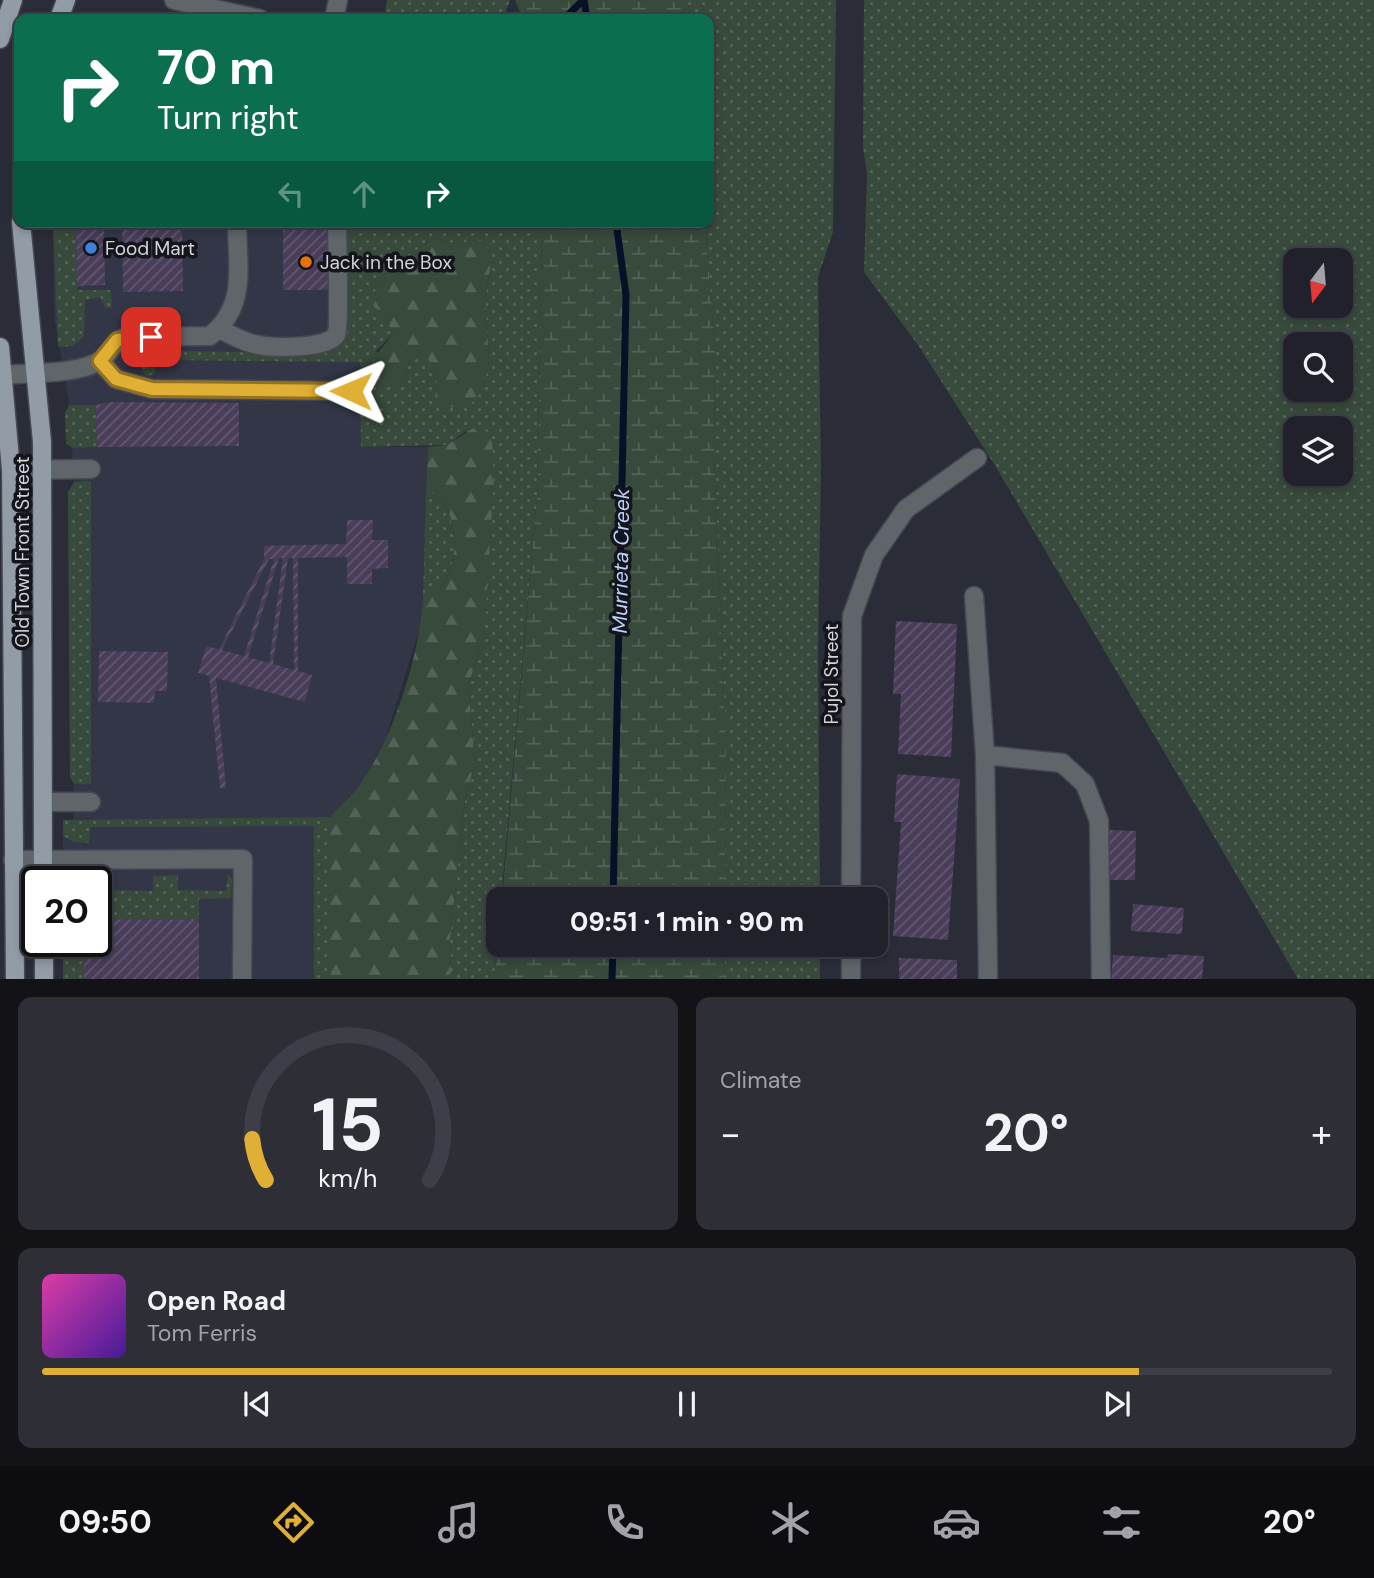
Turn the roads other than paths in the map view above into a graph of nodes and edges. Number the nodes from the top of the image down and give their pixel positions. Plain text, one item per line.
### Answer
1 (13, 0) edge
2 (174, 0) edge
3 (229, 14) edge
4 (0, 39) edge
5 (22, 228) edge
6 (237, 228) edge
7 (337, 228) edge
8 (219, 328) junction
9 (0, 347) edge
10 (100, 361) junction
11 (35, 372) junction
12 (4, 374) junction
13 (351, 391) dead end
14 (976, 458) dead end
15 (91, 469) dead end
16 (11, 470) junction
17 (43, 470) junction
18 (974, 596) dead end
19 (985, 755) junction
20 (43, 802) junction
21 (91, 802) dead end
22 (13, 860) junction
23 (43, 860) junction
24 (43, 866) edge
25 (851, 887) edge
26 (44, 957) edge
27 (851, 957) edge
28 (15, 979) edge
29 (44, 979) edge
30 (242, 979) edge
31 (851, 979) edge
32 (988, 979) edge
33 (1101, 979) edge

1 - 4 main road
2 - 3 street
5 - 11 main road, Old Town Front Street
6 - 8 street
7 - 8 street
8 - 10 street
9 - 12 main road, Old Town Front Street
10 - 11 street
10 - 13 street
11 - 12 street
11 - 17 main road, Old Town Front Street
12 - 16 main road, Old Town Front Street
14 - 25 street, Pujol Street
15 - 17 street
16 - 17 street
16 - 22 main road, Old Town Front Street
17 - 20 main road, Old Town Front Street
18 - 19 street
19 - 32 street
19 - 33 street
20 - 21 street
20 - 23 main road, Old Town Front Street
22 - 23 street
22 - 28 main road, Old Town Front Street
23 - 24 main road, Old Town Front Street
23 - 30 street
26 - 29 main road
27 - 31 street

